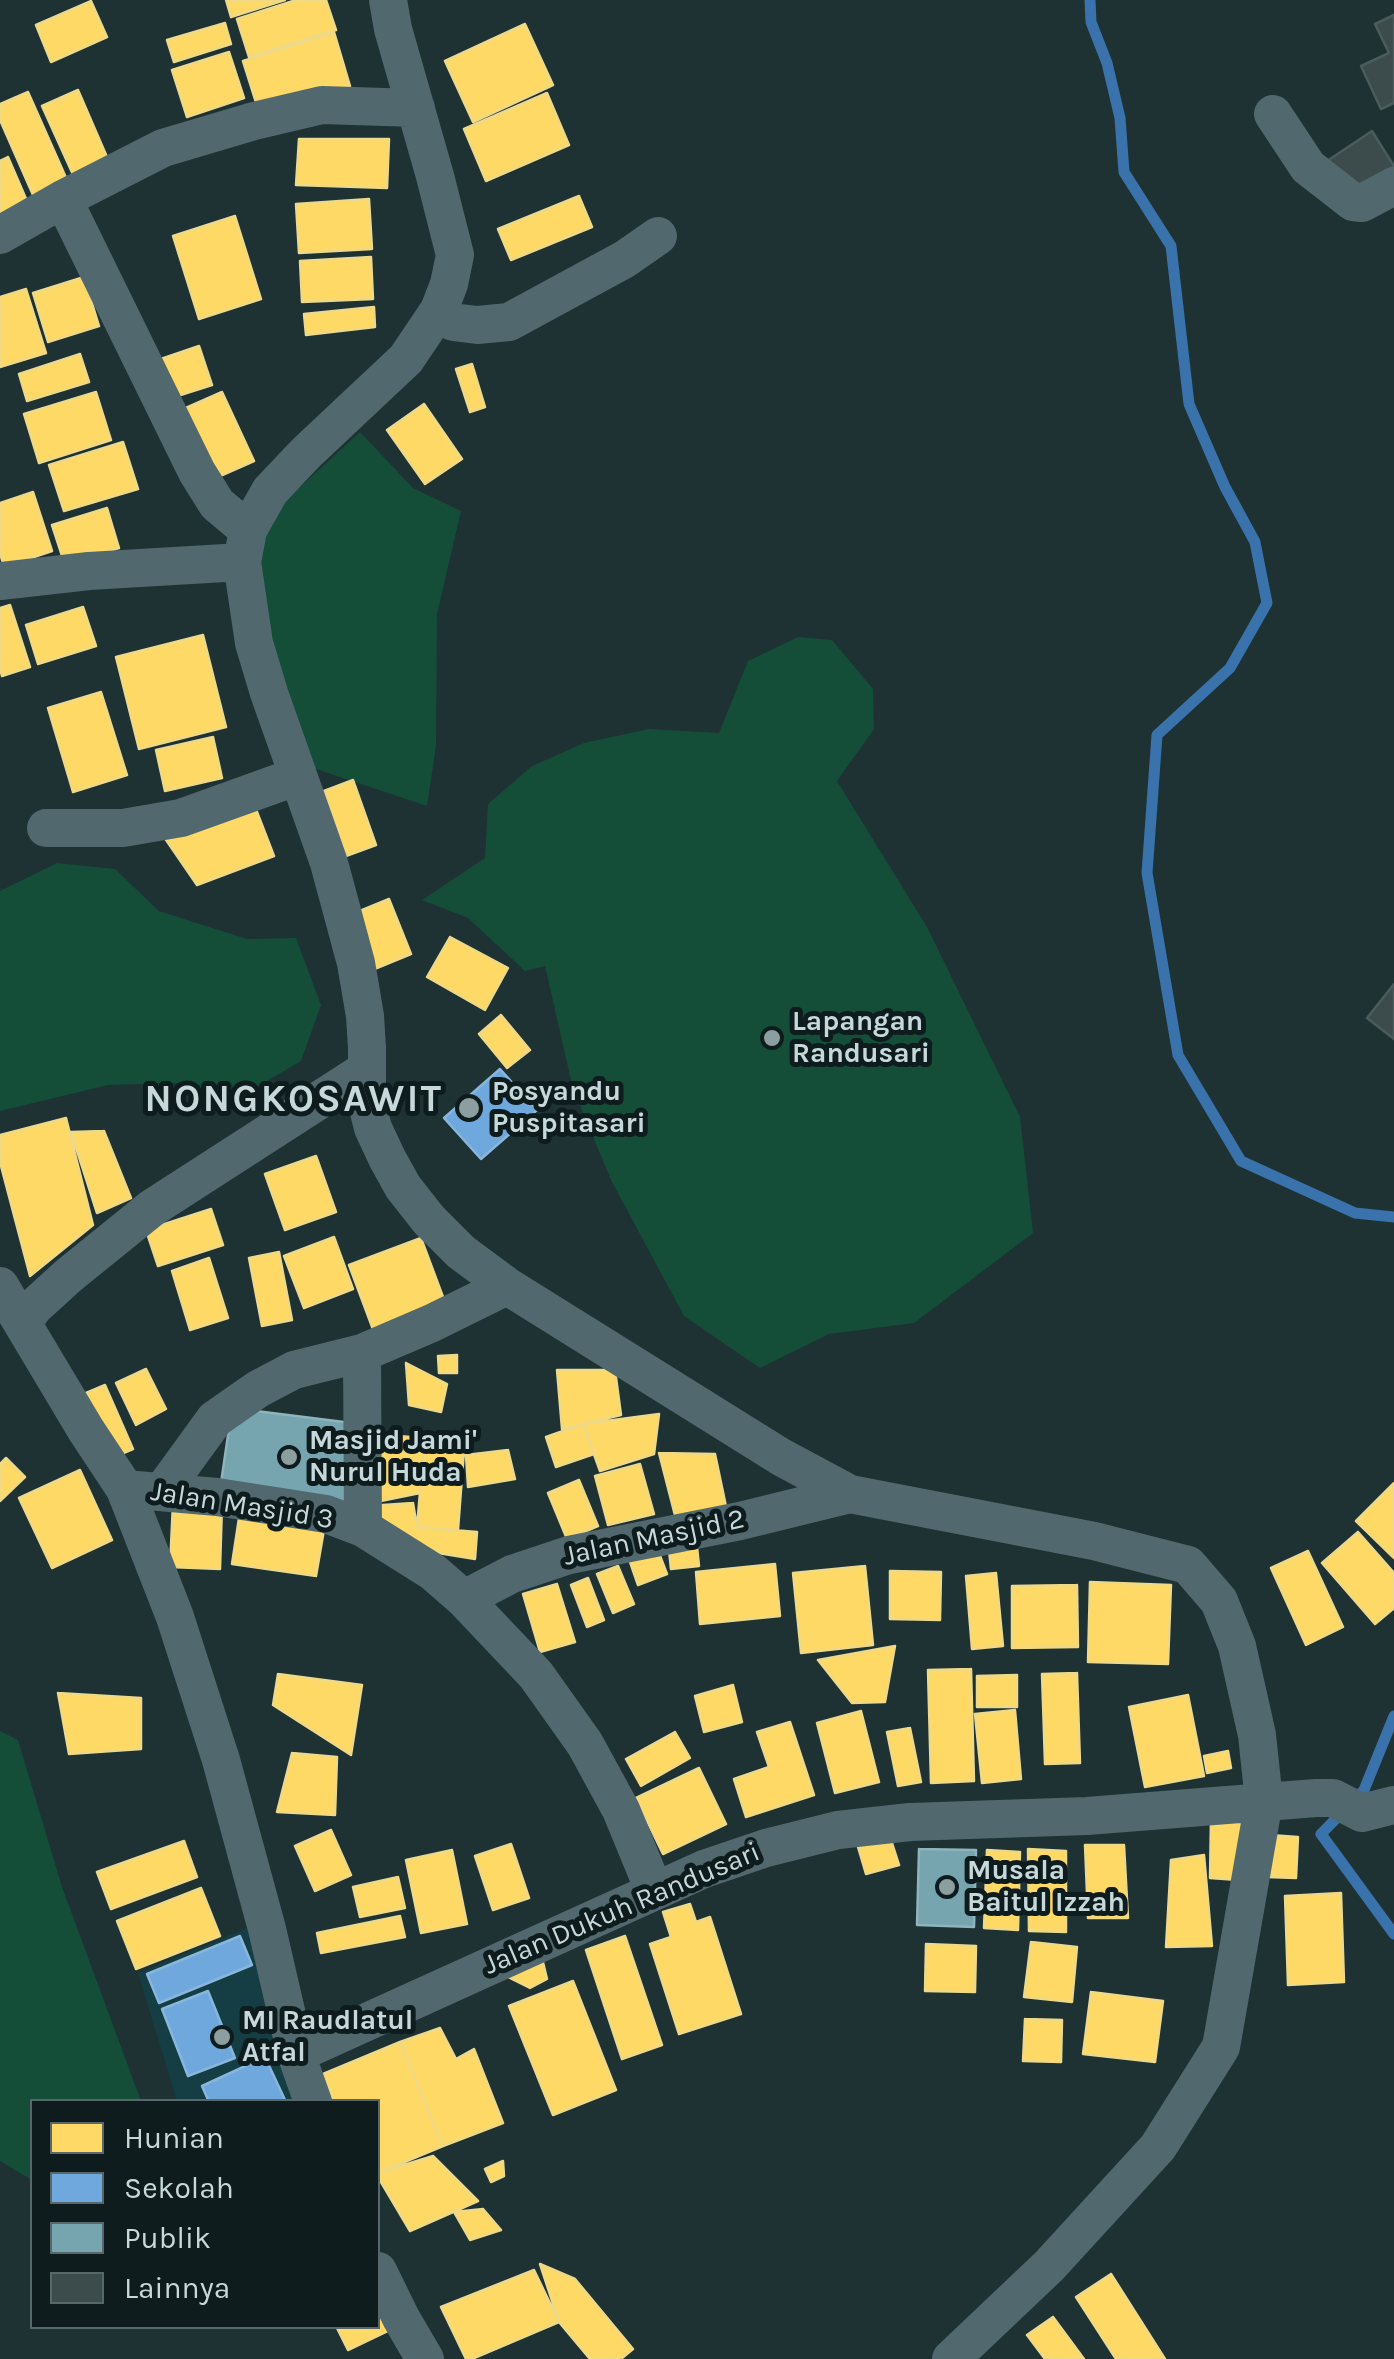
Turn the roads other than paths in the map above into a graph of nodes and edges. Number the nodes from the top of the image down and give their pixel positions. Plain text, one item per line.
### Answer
1 (388, 0) edge
2 (416, 108) junction
3 (1273, 114) dead end
4 (1378, 195) edge
5 (64, 199) junction
6 (0, 235) edge
7 (658, 236) dead end
8 (439, 310) junction
9 (245, 546) junction
10 (0, 581) edge
11 (298, 776) junction
12 (46, 828) dead end
13 (366, 1070) junction
14 (0, 1286) edge
15 (507, 1286) junction
16 (22, 1323) junction
17 (362, 1353) junction
18 (143, 1491) junction
19 (850, 1494) junction
20 (362, 1528) junction
21 (464, 1599) junction
22 (1264, 1802) junction
23 (1363, 1805) edge
24 (654, 1890) junction
25 (296, 2054) junction
26 (312, 2099) edge
27 (380, 2275) edge
28 (425, 2359) edge
29 (952, 2359) edge

1 - 2 street
2 - 5 street
2 - 8 street
3 - 4 street
5 - 6 street
5 - 9 street
7 - 8 street
8 - 9 street
9 - 10 street
9 - 11 street
11 - 12 street
11 - 13 street
13 - 15 street
13 - 16 street
14 - 16 street
15 - 17 street
15 - 19 street
16 - 18 street
17 - 18 street
17 - 20 street
18 - 20 street, Jalan Masjid 3
18 - 25 street
19 - 21 street, Jalan Masjid 2
19 - 22 street
20 - 21 street, Jalan Masjid 3
21 - 24 street, Jalan Masjid 3
22 - 23 street, Jalan Dukuh Randusari
22 - 24 street, Jalan Dukuh Randusari
22 - 29 street
24 - 25 street, Jalan Dukuh Randusari
25 - 26 street
27 - 28 street

